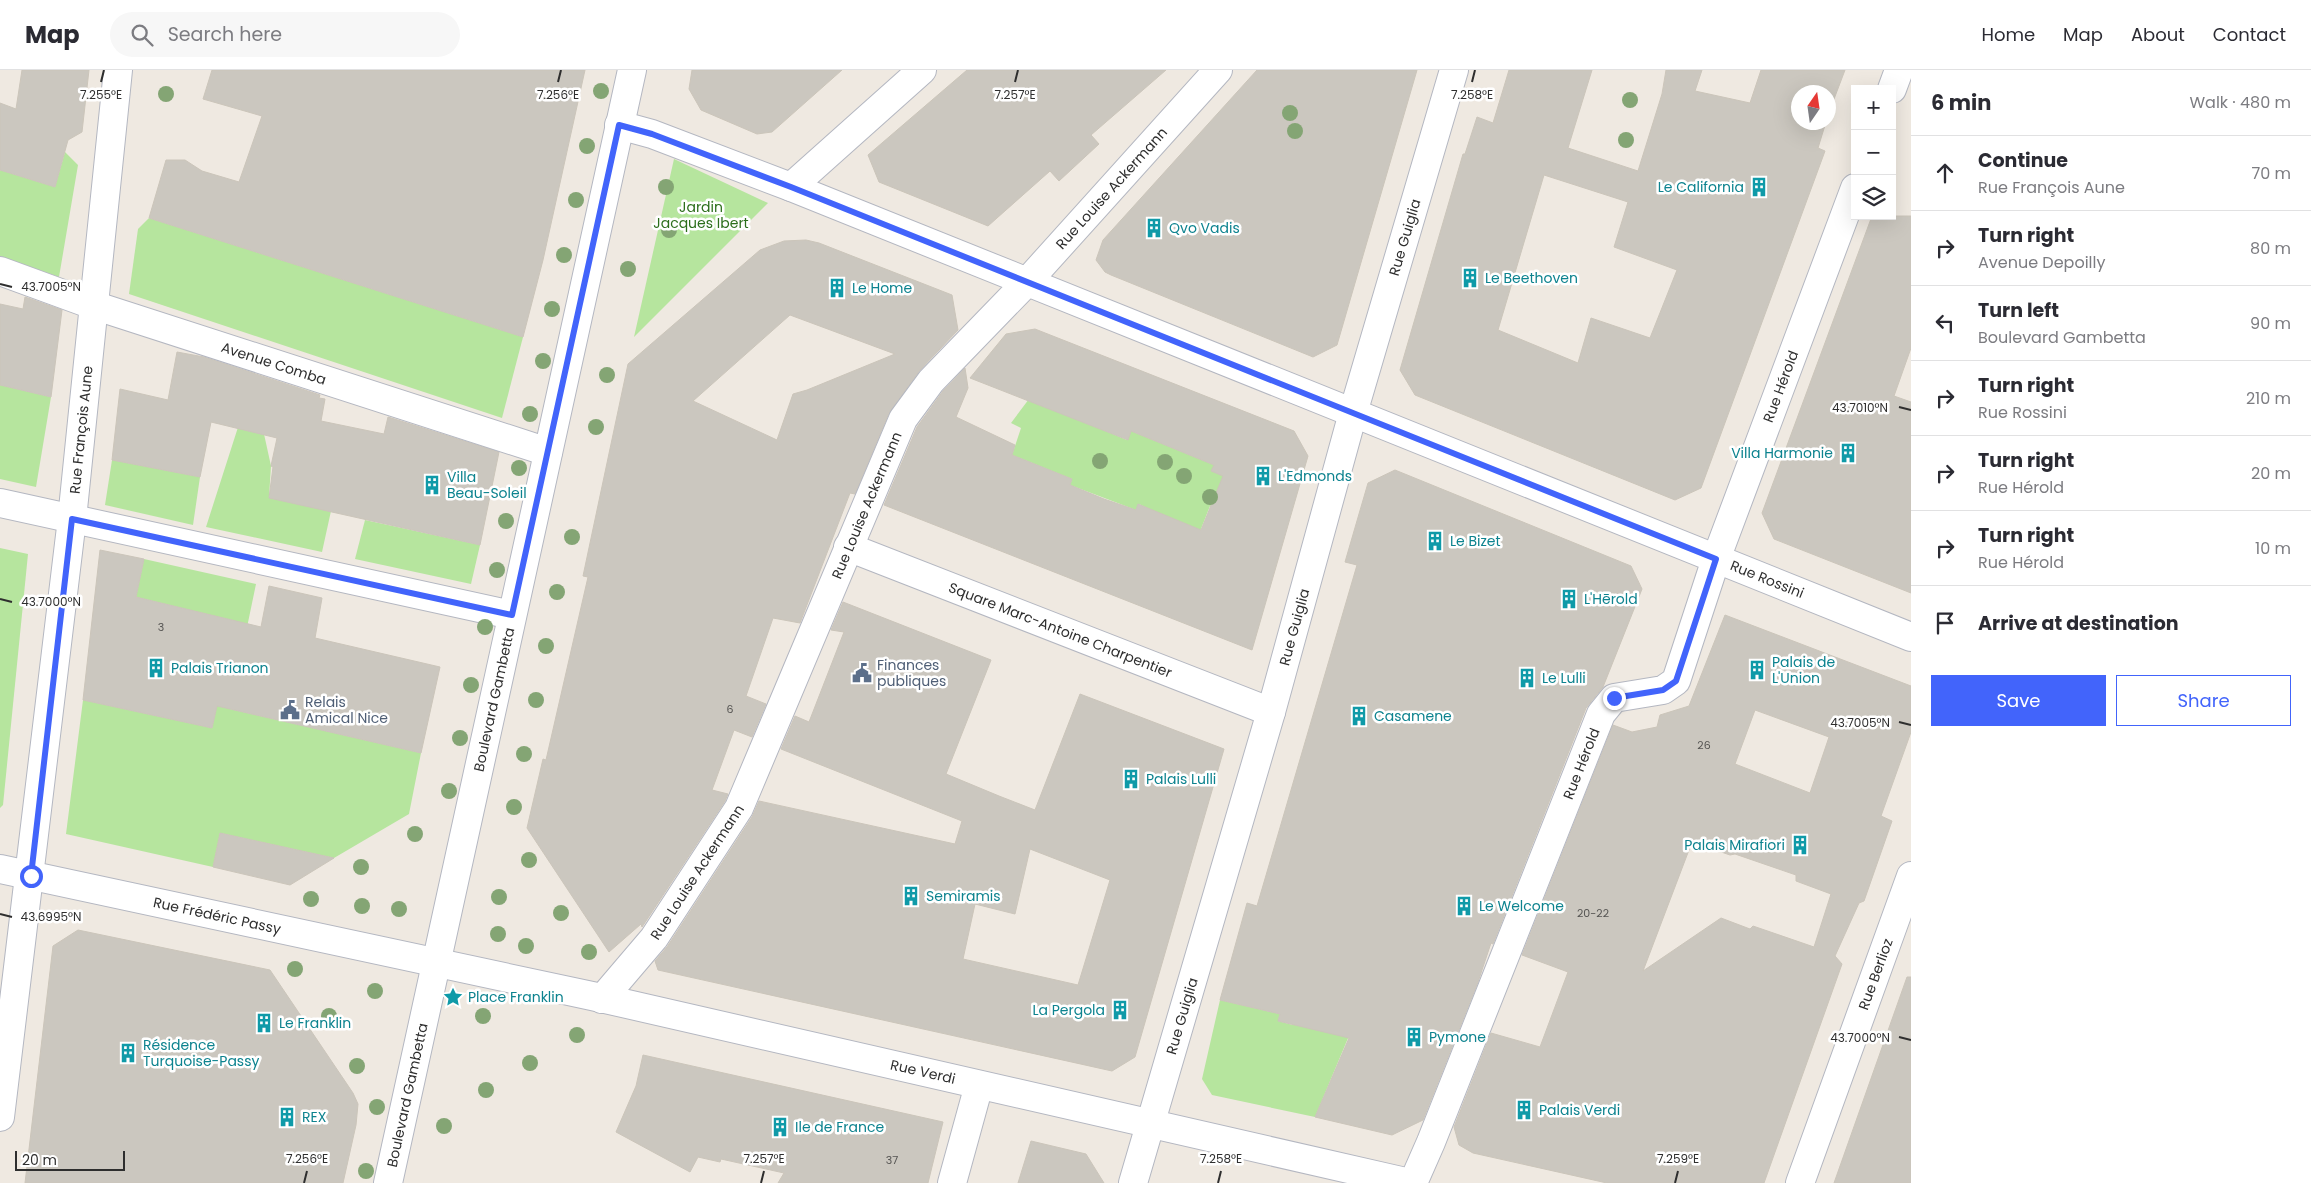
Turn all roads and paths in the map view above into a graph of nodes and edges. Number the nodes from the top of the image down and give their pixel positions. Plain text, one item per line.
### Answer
1 (118, 70) edge
2 (632, 70) edge
3 (922, 70) edge
4 (1218, 70) edge
5 (1454, 70) edge
6 (1899, 70) edge
7 (1893, 85) edge
8 (619, 125) junction
9 (791, 187) junction
10 (1851, 199) edge
11 (0, 271) edge
12 (1026, 283) junction
13 (93, 305) junction
14 (1353, 413) junction
15 (548, 452) junction
16 (0, 503) edge
17 (72, 519) junction
18 (848, 547) junction
19 (1716, 559) junction
20 (512, 615) junction
21 (1911, 637) edge
22 (1271, 712) junction
23 (0, 869) edge
24 (31, 876) junction
25 (1911, 876) edge
26 (436, 964) junction
27 (602, 999) junction
28 (979, 1085) junction
29 (0, 1117) edge
30 (1150, 1124) junction
31 (388, 1183) edge
32 (952, 1183) edge
33 (1133, 1183) edge
34 (1412, 1183) edge
35 (1800, 1183) edge

1 - 13 street, Rue François Aune
2 - 8 street, Boulevard Gambetta
3 - 9 street
4 - 12 street, Rue Louise Ackermann
5 - 14 street, Rue Guiglia
6 - 7 street
8 - 9 street, Rue Rossini
8 - 15 street, Boulevard Gambetta
9 - 12 street, Rue Rossini
10 - 19 street, Rue Hérold
11 - 13 street, Avenue Comba
12 - 14 street, Rue Rossini
12 - 18 street, Rue Louise Ackermann
13 - 15 street, Avenue Comba
13 - 17 street, Rue François Aune
14 - 19 street, Rue Rossini
14 - 22 street, Rue Guiglia
15 - 20 street, Boulevard Gambetta
16 - 17 street
17 - 20 street
17 - 24 street, Rue François Aune
18 - 22 street, Square Marc-Antoine Charpentier
18 - 27 street, Rue Louise Ackermann
19 - 21 street, Rue Rossini
19 - 34 street, Rue Hérold
20 - 26 street, Boulevard Gambetta
22 - 30 street, Rue Guiglia
23 - 24 street, Rue Frédéric Passy
24 - 26 street, Rue Frédéric Passy
24 - 29 street, Rue François Aune
25 - 35 street, Rue Berlioz
26 - 27 street, Rue Verdi
26 - 31 street, Boulevard Gambetta
27 - 28 street, Rue Verdi
28 - 30 street, Rue Verdi
28 - 32 street
30 - 33 street, Rue Guiglia
30 - 34 street, Rue Verdi

